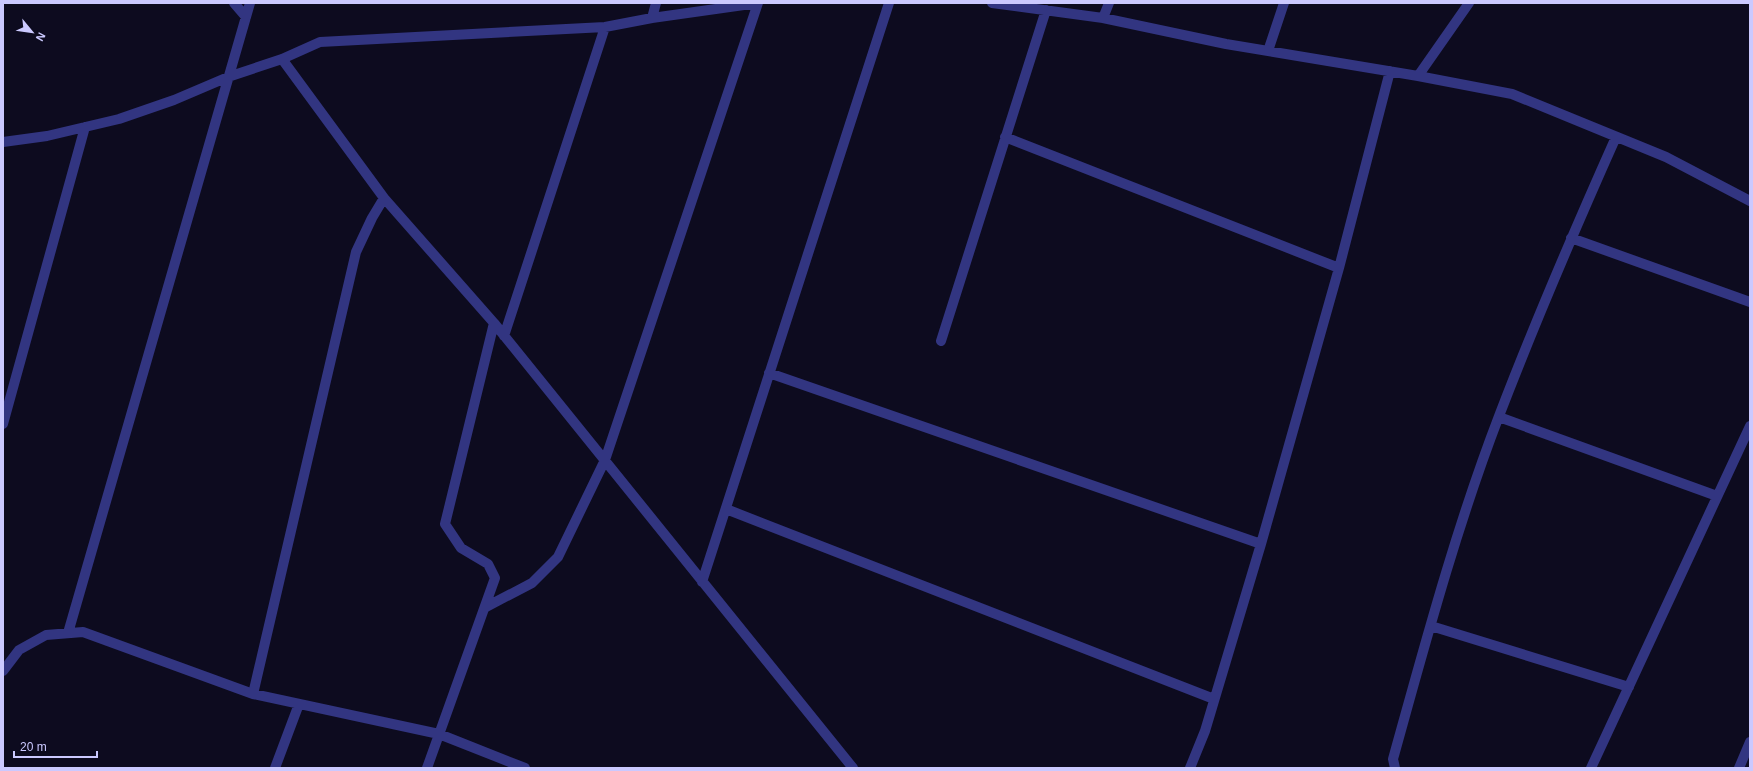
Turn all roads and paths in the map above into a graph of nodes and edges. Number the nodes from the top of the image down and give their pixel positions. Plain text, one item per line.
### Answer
1 (234, 3) edge
2 (250, 3) edge
3 (656, 3) edge
4 (758, 3) edge
5 (889, 3) edge
6 (992, 3) edge
7 (1109, 3) edge
8 (1284, 3) edge
9 (1469, 3) edge
10 (1046, 10) junction
11 (246, 16) junction
12 (652, 18) junction
13 (1103, 18) junction
14 (605, 27) junction
15 (1268, 51) junction
16 (282, 59) junction
17 (1390, 71) junction
18 (1418, 76) junction
19 (228, 77) junction
20 (85, 127) junction
21 (1005, 137) junction
22 (1616, 137) junction
23 (3, 142) edge
24 (384, 198) junction
25 (1750, 200) edge
26 (1571, 238) junction
27 (1339, 268) junction
28 (1750, 302) edge
29 (494, 323) junction
30 (504, 336) junction
31 (941, 341) dead end
32 (769, 373) junction
33 (1499, 417) junction
34 (3, 424) edge
35 (1750, 426) edge
36 (605, 460) junction
37 (1717, 496) junction
38 (726, 509) junction
39 (1261, 544) junction
40 (702, 582) junction
41 (486, 607) junction
42 (1430, 626) junction
43 (68, 633) junction
44 (3, 671) edge
45 (1629, 687) junction
46 (253, 694) junction
47 (1214, 699) junction
48 (299, 704) junction
49 (439, 734) junction
50 (1750, 742) edge
51 (275, 768) edge
52 (427, 768) edge
53 (525, 768) edge
54 (853, 768) edge
55 (1190, 768) edge
56 (1395, 768) edge
57 (1591, 768) edge
58 (1739, 768) edge

1 - 11 street
2 - 11 street
3 - 12 street
4 - 12 street
4 - 36 street
5 - 32 street
6 - 10 street
7 - 13 street
8 - 15 street
9 - 18 street
10 - 13 street
10 - 21 street
11 - 19 street
12 - 14 street
13 - 15 street
14 - 16 street
14 - 30 street
15 - 17 street
16 - 19 street
16 - 24 street
17 - 18 street
17 - 27 street
18 - 22 street
19 - 20 street
19 - 43 street
20 - 23 street
20 - 34 street
21 - 27 street
21 - 31 street
22 - 25 street
22 - 26 street
24 - 29 street
24 - 46 street
26 - 28 street
26 - 33 street
27 - 39 street
29 - 30 street
29 - 41 street
30 - 36 street
32 - 38 street
32 - 39 street
33 - 37 street
33 - 42 street
35 - 37 street
36 - 40 street
36 - 41 street
37 - 45 street
38 - 40 street
38 - 47 street
39 - 47 street
40 - 54 street
41 - 49 street
42 - 45 street
42 - 56 street
43 - 44 street
43 - 46 street
45 - 57 street
46 - 48 street
47 - 55 street
48 - 49 street
48 - 51 street
49 - 52 street
49 - 53 street
50 - 58 street

